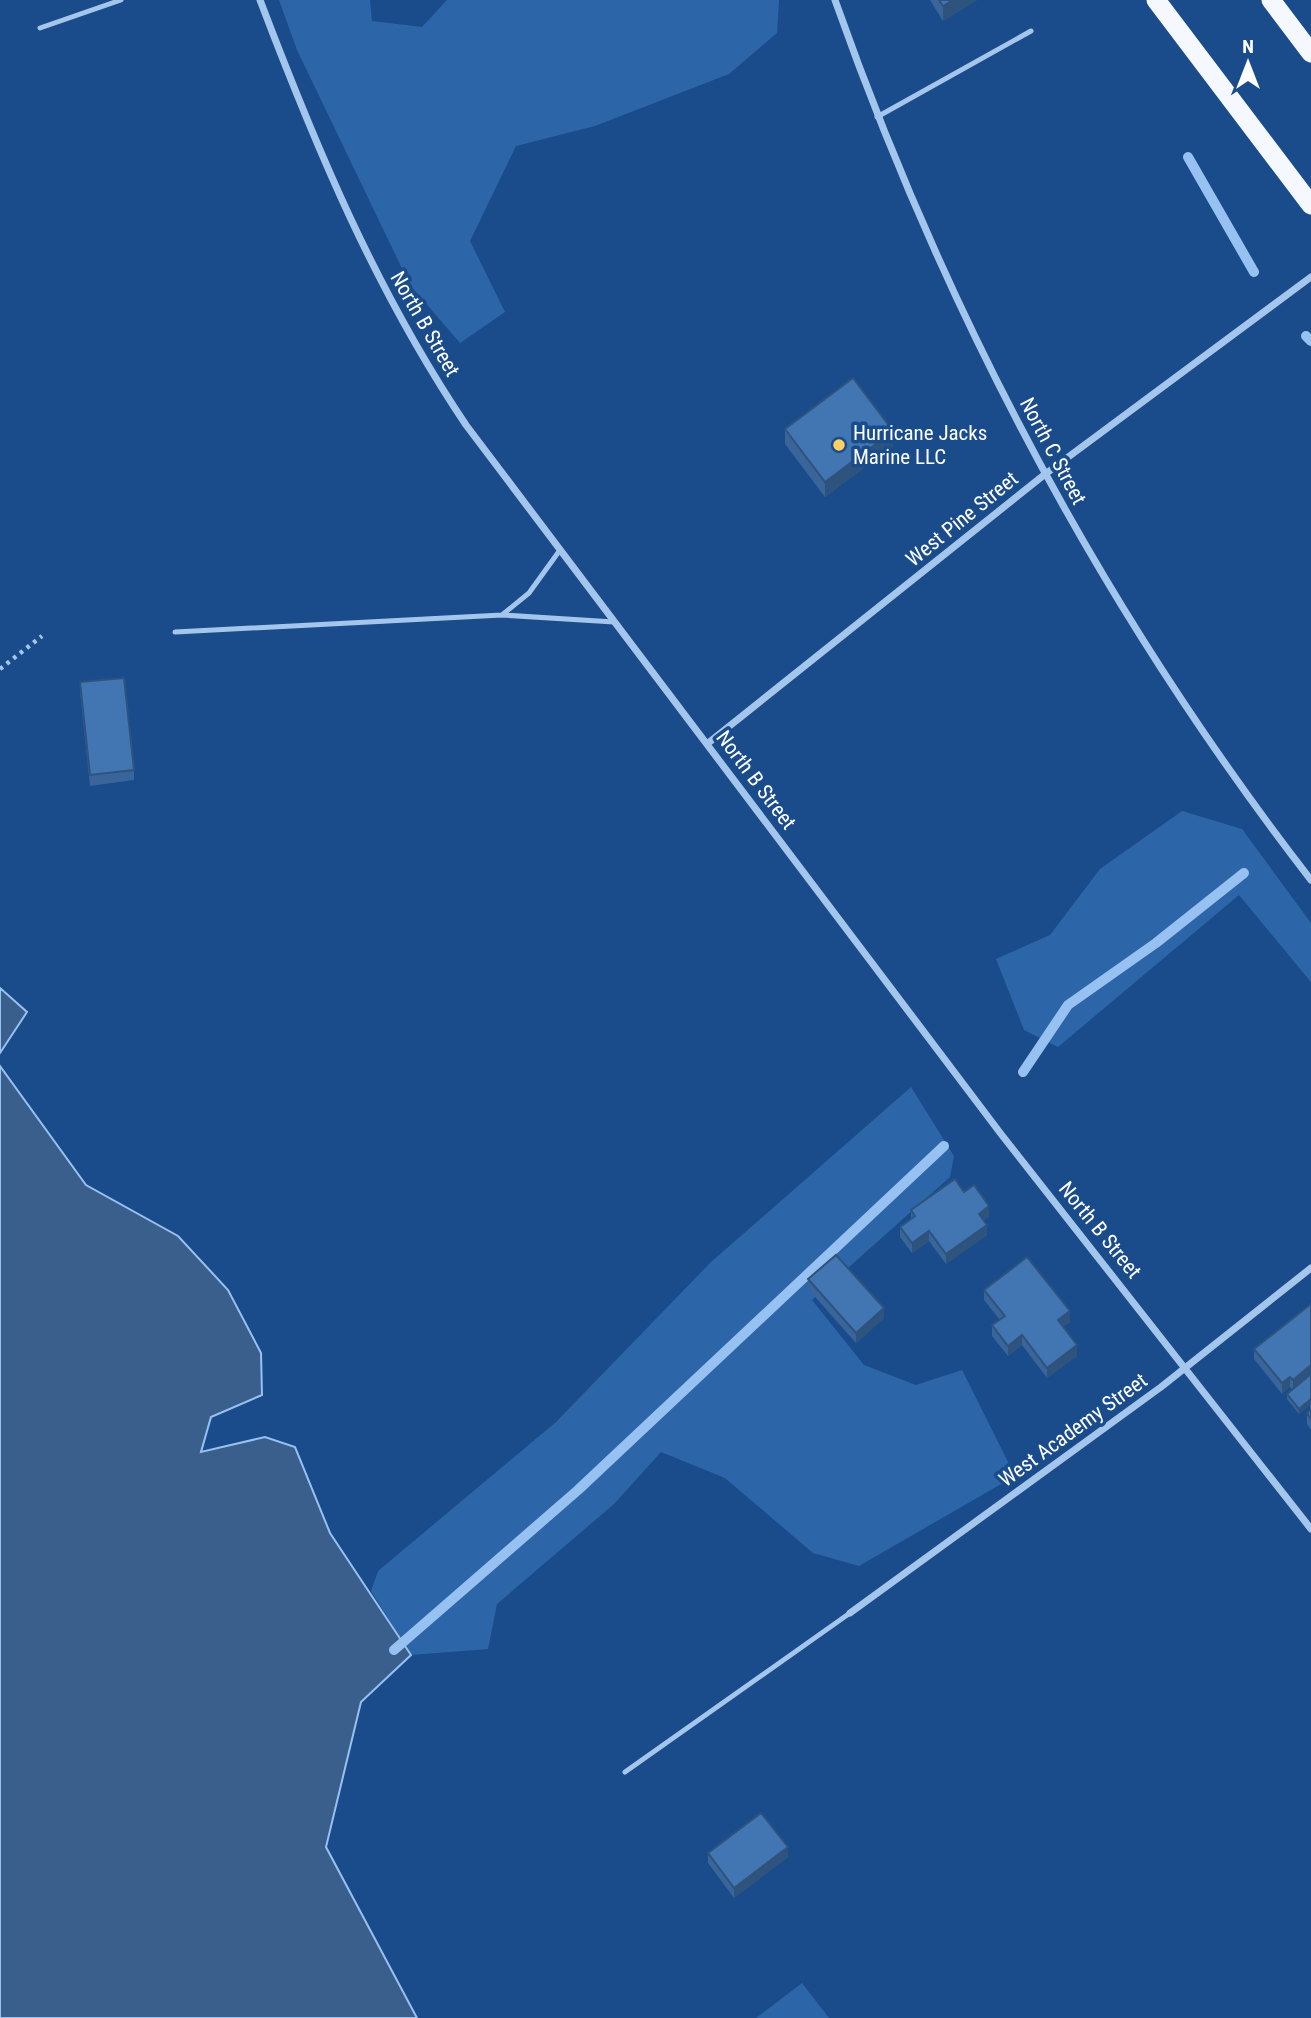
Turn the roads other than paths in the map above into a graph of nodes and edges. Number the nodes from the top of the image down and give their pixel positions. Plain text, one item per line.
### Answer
1 (121, 0) edge
2 (260, 0) edge
3 (835, 0) edge
4 (1156, 0) edge
5 (1271, 0) edge
6 (40, 28) dead end
7 (1031, 30) dead end
8 (1311, 53) edge
9 (877, 117) junction
10 (1311, 205) edge
11 (1311, 277) edge
12 (1044, 475) junction
13 (560, 550) junction
14 (502, 615) junction
15 (614, 622) junction
16 (175, 632) dead end
17 (707, 744) junction
18 (1311, 880) edge
19 (1311, 1268) edge
20 (1186, 1368) junction
21 (1311, 1529) edge
22 (850, 1613) joint
23 (625, 1772) dead end

1 - 6 lane
2 - 13 street, North B Street
3 - 9 street, North C Street
4 - 10 highway
5 - 8 highway
7 - 9 lane
9 - 12 street, North C Street
11 - 12 street, West Pine Street
12 - 17 street, West Pine Street
12 - 18 street, North C Street
13 - 14 lane
13 - 15 street, North B Street
14 - 15 lane
14 - 16 lane
15 - 17 street, North B Street
17 - 20 street, North B Street
19 - 20 street, West Academy Street
20 - 21 street, North B Street
20 - 22 street, West Academy Street
22 - 23 lane

